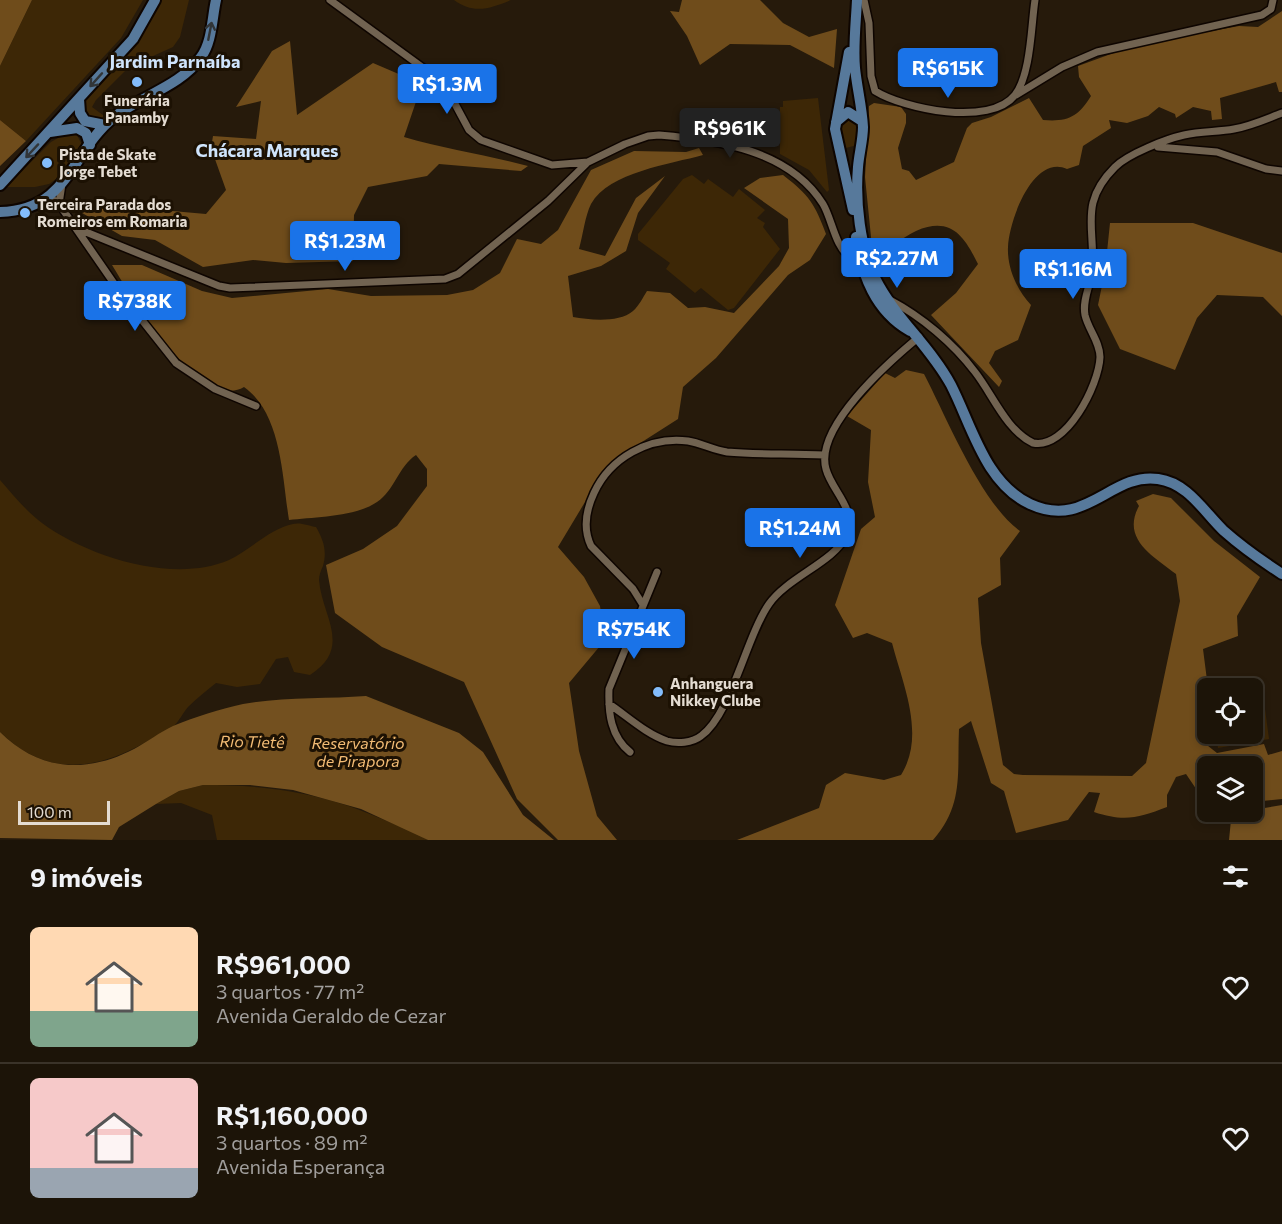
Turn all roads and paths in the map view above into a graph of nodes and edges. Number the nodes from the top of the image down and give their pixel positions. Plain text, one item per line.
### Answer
1 (155, 0) edge
2 (216, 0) edge
3 (330, 0) edge
4 (1035, 0) edge
5 (1273, 0) edge
6 (858, 2) edge
7 (1014, 96) junction
8 (79, 99) junction
9 (1282, 113) edge
10 (862, 121) junction
11 (836, 122) junction
12 (105, 125) junction
13 (49, 132) junction
14 (90, 145) junction
15 (1155, 147) junction
16 (838, 148) junction
17 (860, 148) junction
18 (588, 162) junction
19 (1282, 171) edge
20 (62, 184) junction
21 (0, 185) edge
22 (44, 199) junction
23 (59, 204) junction
24 (0, 212) edge
25 (76, 228) junction
26 (862, 251) junction
27 (872, 291) junction
28 (886, 298) junction
29 (917, 336) junction
30 (256, 406) dead end
31 (824, 455) junction
32 (657, 572) dead end
33 (1282, 574) edge
34 (643, 605) junction
35 (609, 704) junction
36 (630, 752) dead end

1 -> 8 main road
12 -> 2 main road
3 - 18 street
4 - 7 street
5 - 7 street
6 - 7 street
6 - 10 main road
6 - 11 main road
8 - 12 main road
8 - 13 main road
9 - 15 street
10 - 11 main road
10 - 17 main road
11 - 16 main road
12 - 14 main road
13 - 14 main road
13 -> 21 main road
14 - 20 main road
15 - 19 street
15 - 28 street
16 - 17 main road
16 - 26 main road
17 - 26 main road
18 - 25 street
18 - 26 street
20 - 22 main road
20 - 23 street
22 - 23 street
22 - 24 main road
23 - 25 street
25 - 30 street
26 - 27 main road
26 - 28 main road
27 - 28 street
27 - 29 main road
28 - 29 main road
29 - 31 street
29 - 33 main road
31 - 34 street
31 - 35 street
32 - 34 street
34 - 35 street
35 - 36 street

